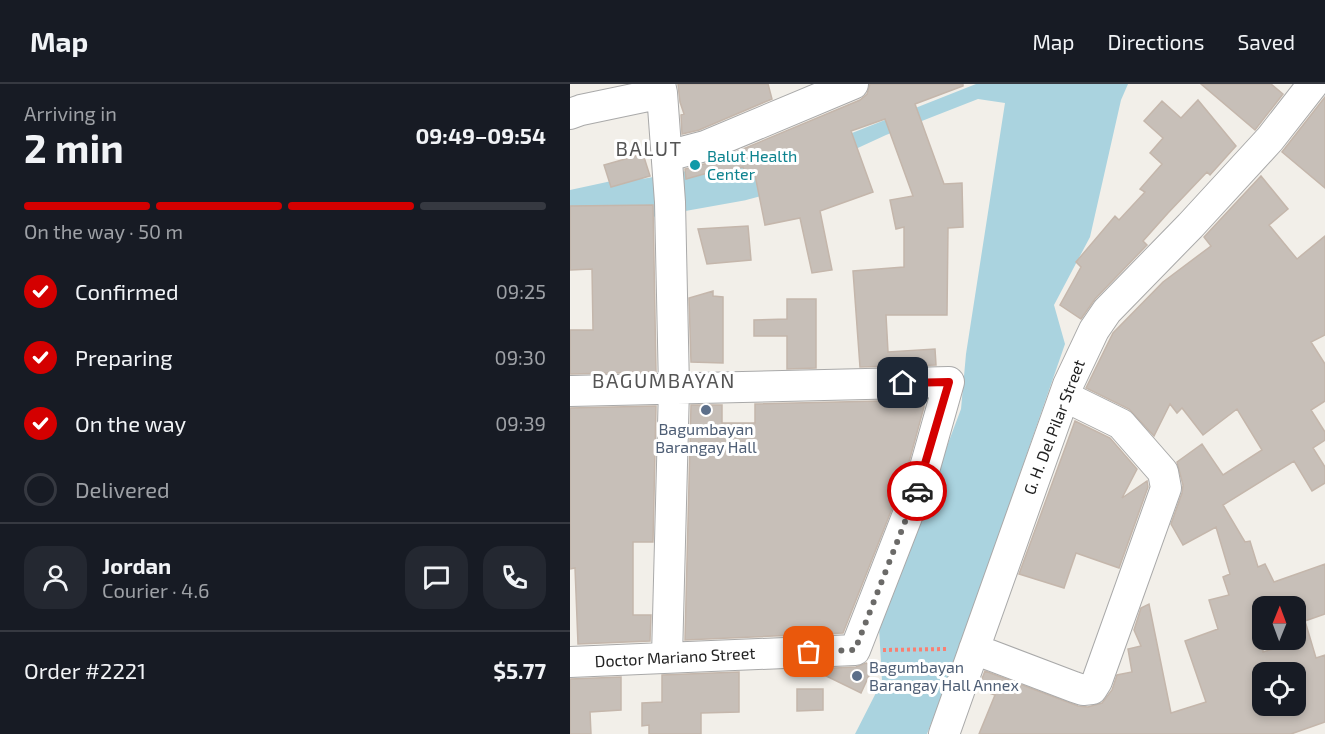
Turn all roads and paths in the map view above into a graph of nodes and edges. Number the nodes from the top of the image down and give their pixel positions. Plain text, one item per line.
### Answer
1 (854, 84) edge
2 (1313, 84) edge
3 (661, 88) edge
4 (574, 106) edge
5 (669, 179) junction
6 (674, 388) junction
7 (570, 391) edge
8 (1064, 396) junction
9 (964, 649) junction
10 (878, 650) dead end
11 (667, 657) junction
12 (570, 662) edge
13 (944, 734) edge

1 - 5 street
2 - 8 street, G. H. Del Pilar Street
3 - 4 street
3 - 5 street
5 - 6 street
6 - 7 street
6 - 11 street
6 - 11 street, Doctor Mariano Street
8 - 9 street, G. H. Del Pilar Street
8 - 9 street
9 - 10 path
9 - 13 street, G. H. Del Pilar Street
11 - 12 street, Doctor Mariano Street

